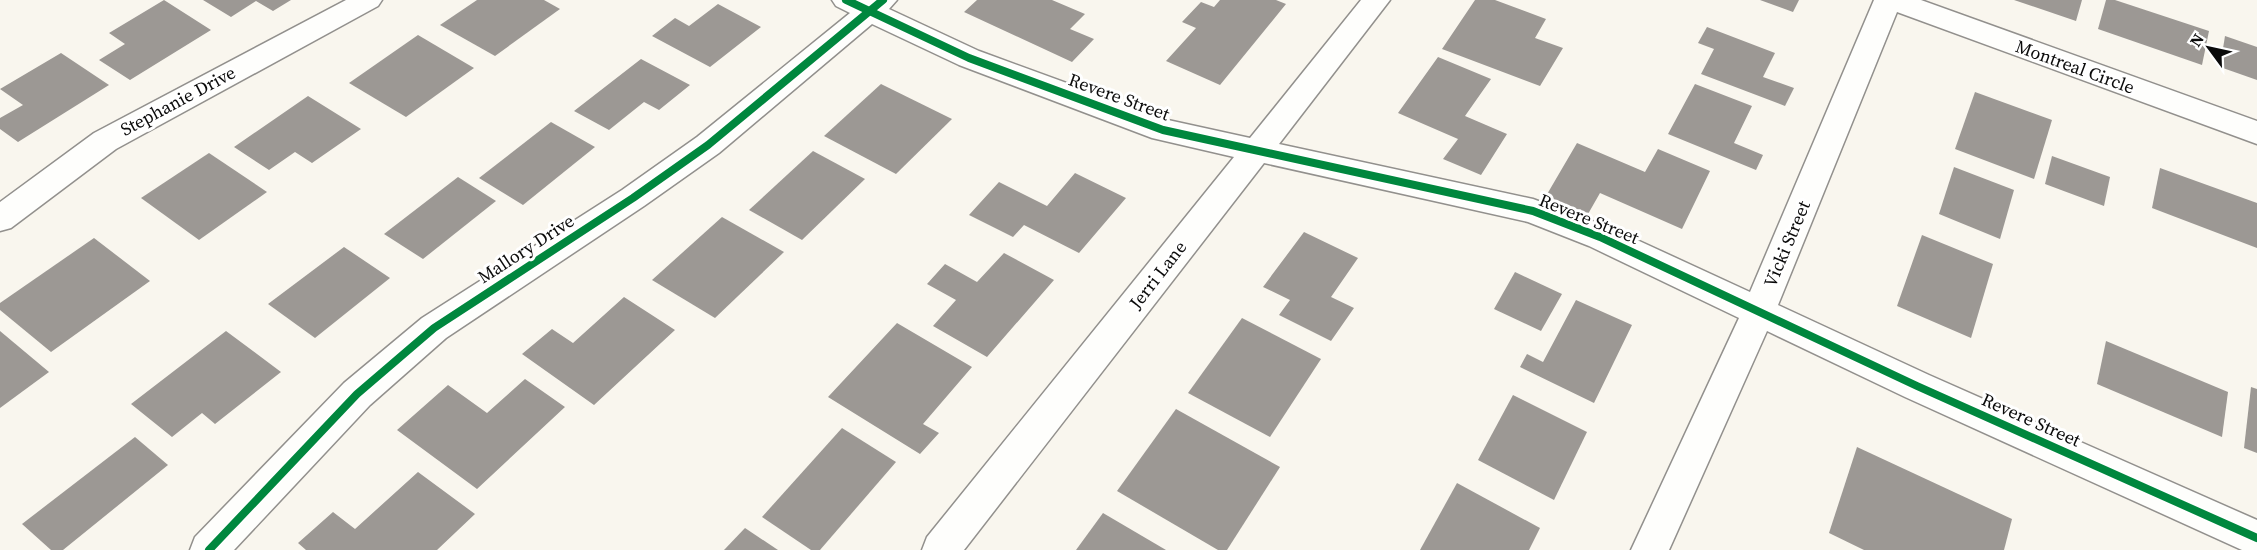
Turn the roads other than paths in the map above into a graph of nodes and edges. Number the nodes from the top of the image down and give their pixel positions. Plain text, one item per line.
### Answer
1 (368, 0) edge
2 (1376, 0) edge
3 (1888, 0) edge
4 (1893, 0) edge
5 (866, 4) edge
6 (2257, 133) edge
7 (1256, 151) junction
8 (0, 219) edge
9 (1759, 312) junction
10 (2257, 538) edge
11 (209, 550) edge
12 (942, 550) edge
13 (1650, 550) edge

1 - 8 street, Stephanie Drive
2 - 7 street, Jerri Lane
3 - 9 street, Vicki Street
4 - 6 street, Montreal Circle
5 - 7 street, Revere Street
5 - 11 street, Mallory Drive
7 - 9 street, Revere Street
7 - 12 street, Jerri Lane
9 - 10 street, Revere Street
9 - 13 street, Vicki Street

